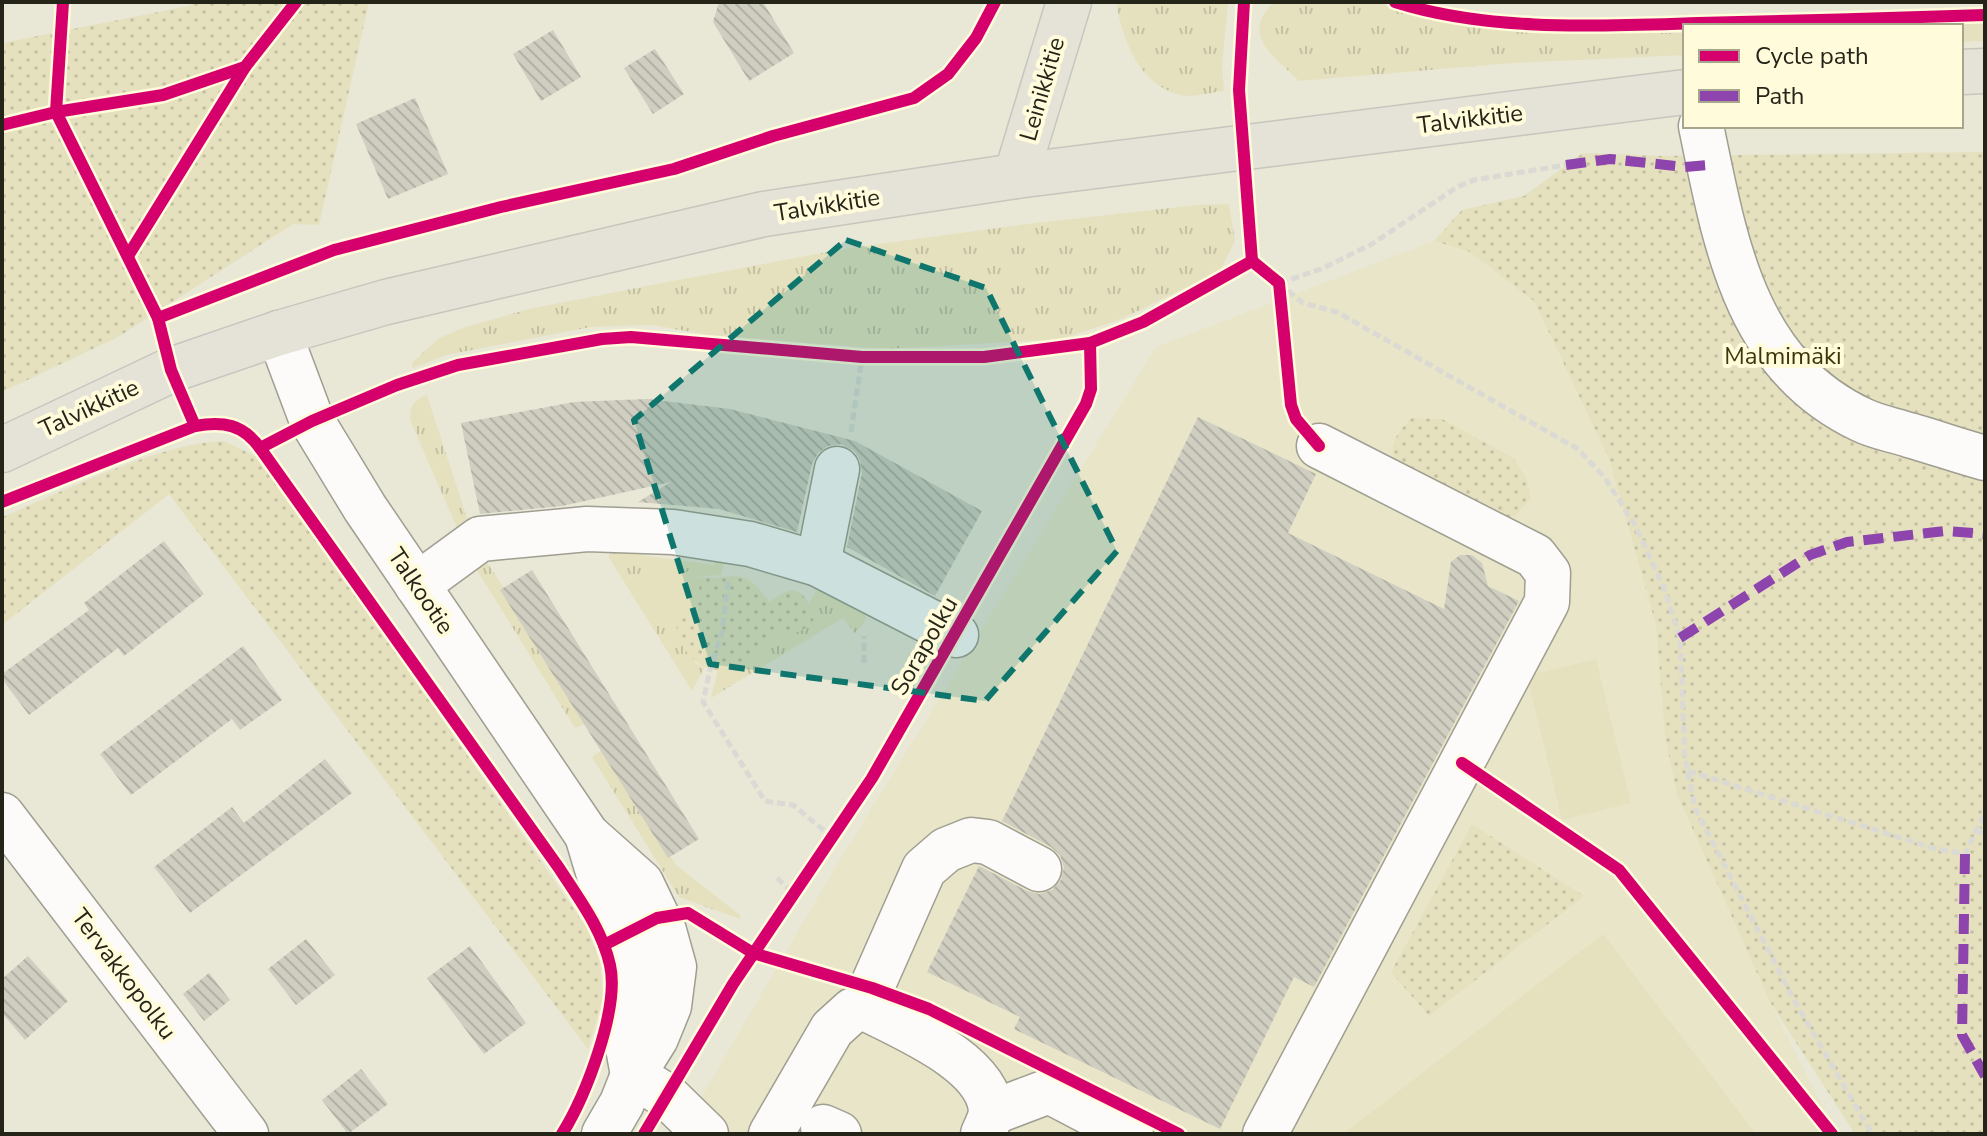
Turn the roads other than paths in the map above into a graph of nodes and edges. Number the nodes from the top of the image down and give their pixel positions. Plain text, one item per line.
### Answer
1 (1069, 2) edge
2 (1985, 71) edge
3 (1963, 72) edge
4 (1683, 92) edge
5 (1701, 128) edge
6 (1016, 176) junction
7 (279, 333) junction
8 (1319, 446) dead end
9 (2, 450) edge
10 (843, 456) road end
11 (1985, 458) edge
12 (818, 564) junction
13 (417, 585) junction
14 (956, 635) dead end
15 (2, 815) edge
16 (1039, 869) dead end
17 (863, 1007) junction
18 (633, 1075) junction
19 (987, 1123) edge
20 (246, 1134) edge
21 (604, 1134) edge
22 (706, 1134) edge
23 (771, 1134) edge
24 (1131, 1134) edge
25 (1265, 1134) edge

1 - 6 main road, Leinikkitie
2 - 3 main road
4 - 6 main road, Talvikkitie
5 - 11 street
6 - 7 main road, Talvikkitie
7 - 9 main road, Talvikkitie
7 - 13 street, Talkootie
8 - 25 street
10 - 12 street
12 - 13 street
12 - 14 street
13 - 18 street, Talkootie
15 - 20 street, Tervakkopolku
16 - 17 street
17 - 19 street
17 - 23 street
18 - 21 street
18 - 22 street
19 - 24 street

